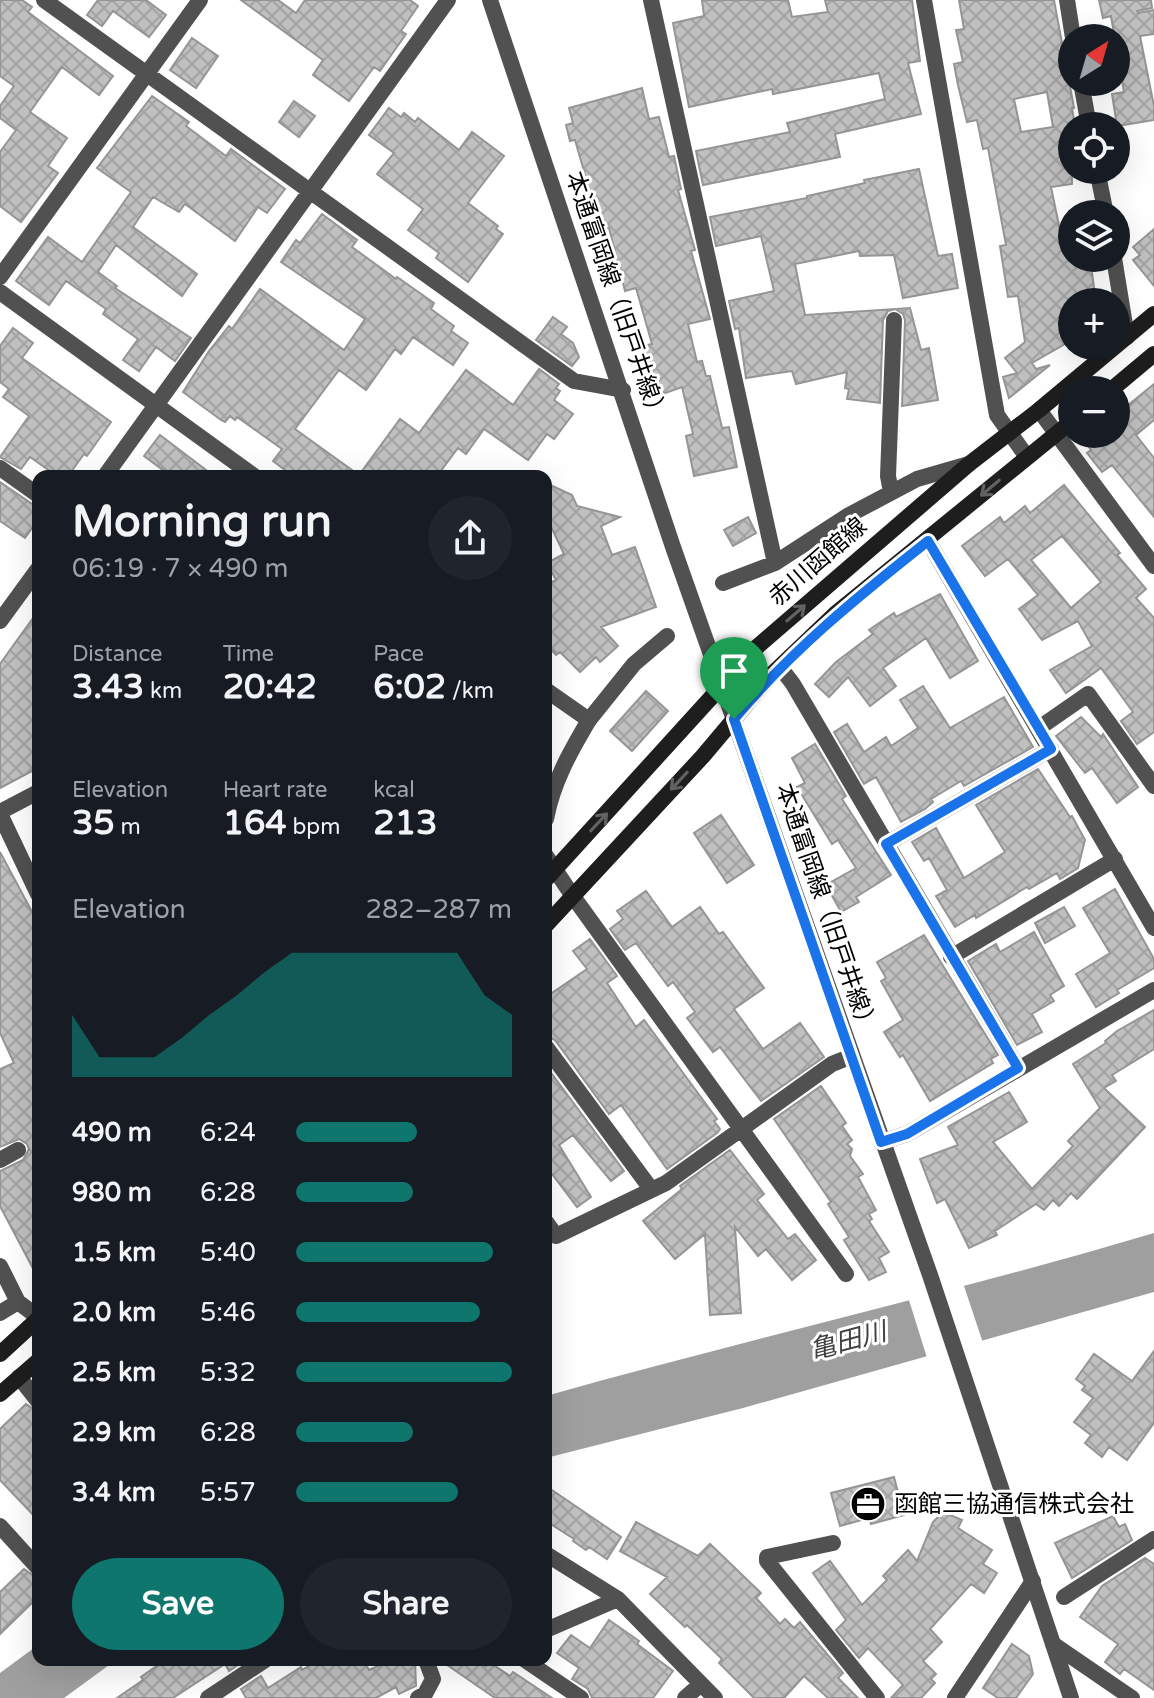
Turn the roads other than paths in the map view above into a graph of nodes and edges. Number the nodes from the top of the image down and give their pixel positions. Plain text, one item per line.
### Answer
1 (44, 0) edge
2 (200, 0) edge
3 (448, 0) edge
4 (490, 0) edge
5 (651, 0) edge
6 (924, 0) edge
7 (1067, 0) edge
8 (1071, 24) edge
9 (146, 75) junction
10 (310, 191) junction
11 (0, 277) edge
12 (0, 292) edge
13 (1154, 314) edge
14 (894, 320) dead end
15 (1130, 334) edge
16 (1154, 354) edge
17 (1099, 360) edge
18 (1128, 376) edge
19 (623, 390) junction
20 (156, 405) junction
21 (1039, 410) junction
22 (1057, 432) junction
23 (1009, 433) junction
24 (1027, 457) junction
25 (969, 464) junction
26 (0, 468) edge
27 (109, 470) edge
28 (246, 470) edge
29 (32, 491) edge
30 (891, 492) junction
31 (928, 541) junction
32 (775, 563) junction
33 (1154, 566) edge
34 (32, 577) edge
35 (723, 583) dead end
36 (0, 621) edge
37 (667, 636) dead end
38 (780, 667) junction
39 (721, 685) junction
40 (552, 694) edge
41 (734, 719) junction
42 (589, 720) junction
43 (1039, 728) junction
44 (1051, 749) junction
45 (1154, 786) edge
46 (552, 792) edge
47 (32, 795) edge
48 (0, 813) edge
49 (886, 844) junction
50 (1115, 859) junction
51 (552, 865) edge
52 (32, 866) edge
53 (552, 872) edge
54 (572, 895) junction
55 (552, 918) edge
56 (1154, 928) edge
57 (951, 957) junction
58 (1154, 990) edge
59 (552, 1055) edge
60 (852, 1056) junction
61 (1018, 1068) junction
62 (741, 1131) junction
63 (881, 1142) junction
64 (18, 1150) dead end
65 (0, 1160) edge
66 (651, 1189) junction
67 (552, 1230) edge
68 (0, 1266) edge
69 (846, 1274) dead end
70 (18, 1302) junction
71 (0, 1313) edge
72 (32, 1313) edge
73 (32, 1324) edge
74 (0, 1354) edge
75 (32, 1366) edge
76 (19, 1377) junction
77 (32, 1393) edge
78 (0, 1394) edge
79 (0, 1526) edge
80 (1154, 1539) edge
81 (833, 1543) dead end
82 (552, 1558) edge
83 (32, 1561) edge
84 (1033, 1581) junction
85 (1064, 1597) dead end
86 (618, 1599) junction
87 (552, 1627) edge
88 (1053, 1644) junction
89 (256, 1666) edge
90 (428, 1666) edge
91 (534, 1666) edge
92 (701, 1684) junction
93 (208, 1698) edge
94 (418, 1698) edge
95 (581, 1698) edge
96 (685, 1698) edge
97 (715, 1698) edge
98 (877, 1698) edge
99 (955, 1698) edge
100 (1071, 1698) edge
101 (1132, 1698) edge

1 - 9 street
2 - 9 street
3 - 10 street
4 - 19 street, 本通富岡線（旧戸井線）
5 - 32 street
6 - 23 street
7 - 8 street
9 - 10 street
9 - 11 street
10 - 19 street
10 - 20 street
12 - 20 street
13 - 15 main road, 赤川函館線
14 - 30 street
16 - 18 main road
17 - 21 main road, 赤川函館線
19 - 39 street, 本通富岡線（旧戸井線）
20 - 27 street
20 - 28 street
21 - 22 street
21 - 23 main road, 赤川函館線
22 - 24 main road
22 - 33 street
23 - 24 street
23 - 25 main road, 赤川函館線
24 -> 31 main road
25 - 30 street
39 -> 25 main road, 赤川函館線
26 - 29 street
30 - 32 street
31 - 38 main road
31 - 43 street
32 - 35 street
34 - 36 street
37 - 42 street
38 - 41 main road
38 - 49 street
39 - 41 street, 本通富岡線（旧戸井線）
51 -> 39 main road, 赤川函館線
40 - 42 street
41 -> 54 main road
41 - 60 street, 本通富岡線（旧戸井線）
42 - 46 street
43 - 44 street
43 - 45 street
44 - 49 street
44 - 50 street
47 - 48 street
48 - 52 street
49 - 57 street
50 - 56 street
50 - 57 street
53 - 54 street
54 - 55 main road
54 - 62 street
57 - 61 street
58 - 61 street
59 - 66 street
60 - 62 street
60 - 63 street, 本通富岡線（旧戸井線）
61 - 63 street
62 - 66 street
62 - 69 street
63 - 84 street, 本通富岡線（旧戸井線）
64 - 65 street
66 - 67 street
68 - 70 street
70 - 71 street
70 - 72 street
73 - 74 main road
75 - 76 main road
76 - 77 street
76 - 78 main road
79 - 83 street
80 - 85 street
81 - 98 street
82 - 86 street
84 - 88 street, 本通富岡線（旧戸井線）
84 - 99 street
86 - 87 street
86 - 92 street
88 - 100 street, 本通富岡線（旧戸井線）
88 - 101 street
89 - 93 street
90 - 94 street
91 - 95 street
92 - 96 street
92 - 97 street

